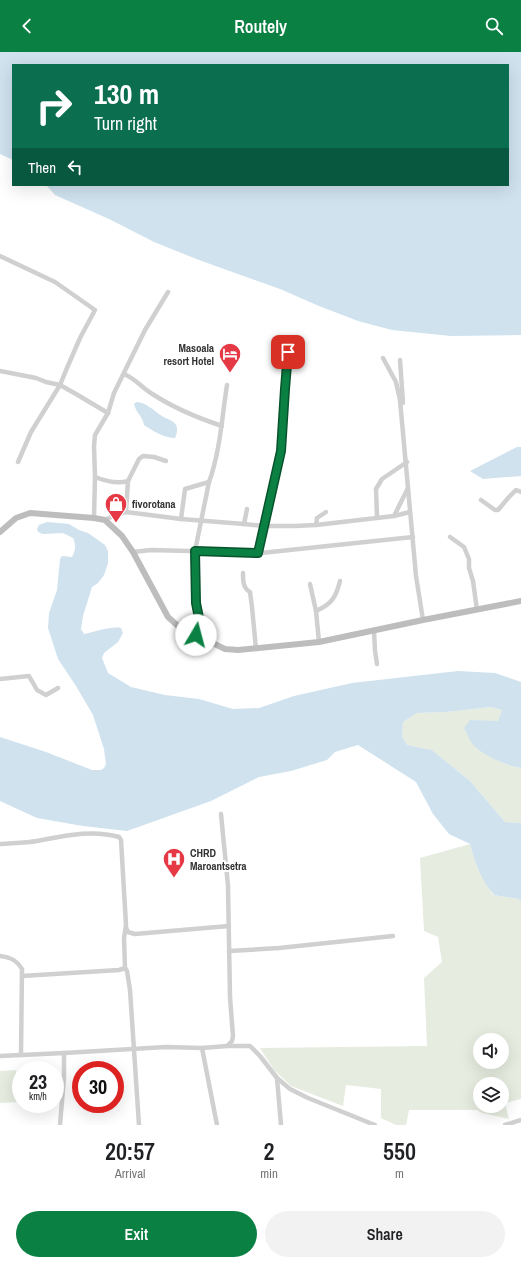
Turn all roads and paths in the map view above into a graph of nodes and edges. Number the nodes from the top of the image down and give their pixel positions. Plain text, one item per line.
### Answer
1 (0, 256) edge
2 (168, 292) dead end
3 (288, 352) dead end
4 (383, 358) dead end
5 (400, 360) dead end
6 (0, 371) edge
7 (124, 374) junction
8 (60, 385) junction
9 (227, 385) dead end
10 (108, 413) junction
11 (402, 420) junction
12 (222, 426) junction
13 (18, 462) dead end
14 (166, 462) dead end
15 (406, 462) junction
16 (95, 477) junction
17 (128, 481) junction
18 (209, 482) junction
19 (408, 488) junction
20 (519, 492) edge
21 (481, 500) dead end
22 (247, 509) dead end
23 (126, 512) junction
24 (326, 512) dead end
25 (410, 512) junction
26 (394, 516) junction
27 (377, 517) junction
28 (94, 518) junction
29 (180, 519) junction
30 (105, 520) junction
31 (202, 521) junction
32 (244, 524) junction
33 (316, 525) junction
34 (265, 526) junction
35 (0, 532) edge
36 (413, 536) junction
37 (450, 537) dead end
38 (195, 551) junction
39 (132, 552) junction
40 (258, 553) junction
41 (243, 573) dead end
42 (340, 581) dead end
43 (310, 584) dead end
44 (521, 601) edge
45 (477, 610) junction
46 (316, 611) junction
47 (423, 620) junction
48 (374, 631) junction
49 (196, 635) junction
50 (319, 642) junction
51 (256, 649) junction
52 (377, 664) dead end
53 (0, 679) edge
54 (58, 688) dead end
55 (222, 814) dead end
56 (0, 844) edge
57 (126, 925) junction
58 (229, 926) junction
59 (393, 936) dead end
60 (229, 951) junction
61 (0, 956) edge
62 (125, 968) junction
63 (22, 976) junction
64 (227, 1046) junction
65 (202, 1048) junction
66 (134, 1049) junction
67 (64, 1053) junction
68 (21, 1055) junction
69 (0, 1056) edge
70 (276, 1078) junction
71 (521, 1120) edge
72 (60, 1125) edge
73 (139, 1125) edge
74 (217, 1125) edge
75 (281, 1125) edge
76 (375, 1125) edge
77 (505, 1125) edge

1 - 8 street
2 - 7 street
3 - 34 street
4 - 11 street
5 - 11 street
6 - 8 street
7 - 10 street
7 - 12 street
8 - 10 street
8 - 13 street
9 - 12 street
10 - 16 street
11 - 15 street
12 - 18 street
14 - 17 street
15 - 19 street
15 - 27 street
16 - 17 street
16 - 28 street
17 - 23 street
18 - 29 street
18 - 31 street
19 - 25 street
19 - 26 street
20 - 21 street
22 - 32 street
23 - 29 street
23 - 30 street
24 - 33 street
25 - 26 street
25 - 36 street
26 - 27 street
27 - 33 street
28 - 30 main road
28 - 35 main road
29 - 31 street
30 - 39 main road
31 - 32 street
31 - 38 street
32 - 34 street
33 - 34 street
34 - 40 street
36 - 40 street
36 - 47 street
37 - 45 street
38 - 39 street
38 - 40 street
38 - 49 street
39 - 49 main road
41 - 51 street
42 - 46 street
43 - 46 street
44 - 45 main road
45 - 47 main road
46 - 50 street
47 - 48 main road
48 - 50 main road
48 - 52 street
49 - 51 main road
50 - 51 main road
53 - 54 street
55 - 58 street
56 - 57 street
57 - 58 street
57 - 62 street
58 - 60 street
59 - 60 street
60 - 64 street
61 - 63 street
62 - 63 street
62 - 66 street
63 - 68 street
64 - 65 street
64 - 70 street
65 - 66 street
65 - 74 street
66 - 67 street
66 - 73 street
67 - 68 street
67 - 72 street
68 - 69 street
70 - 75 street
70 - 76 street
71 - 77 street

